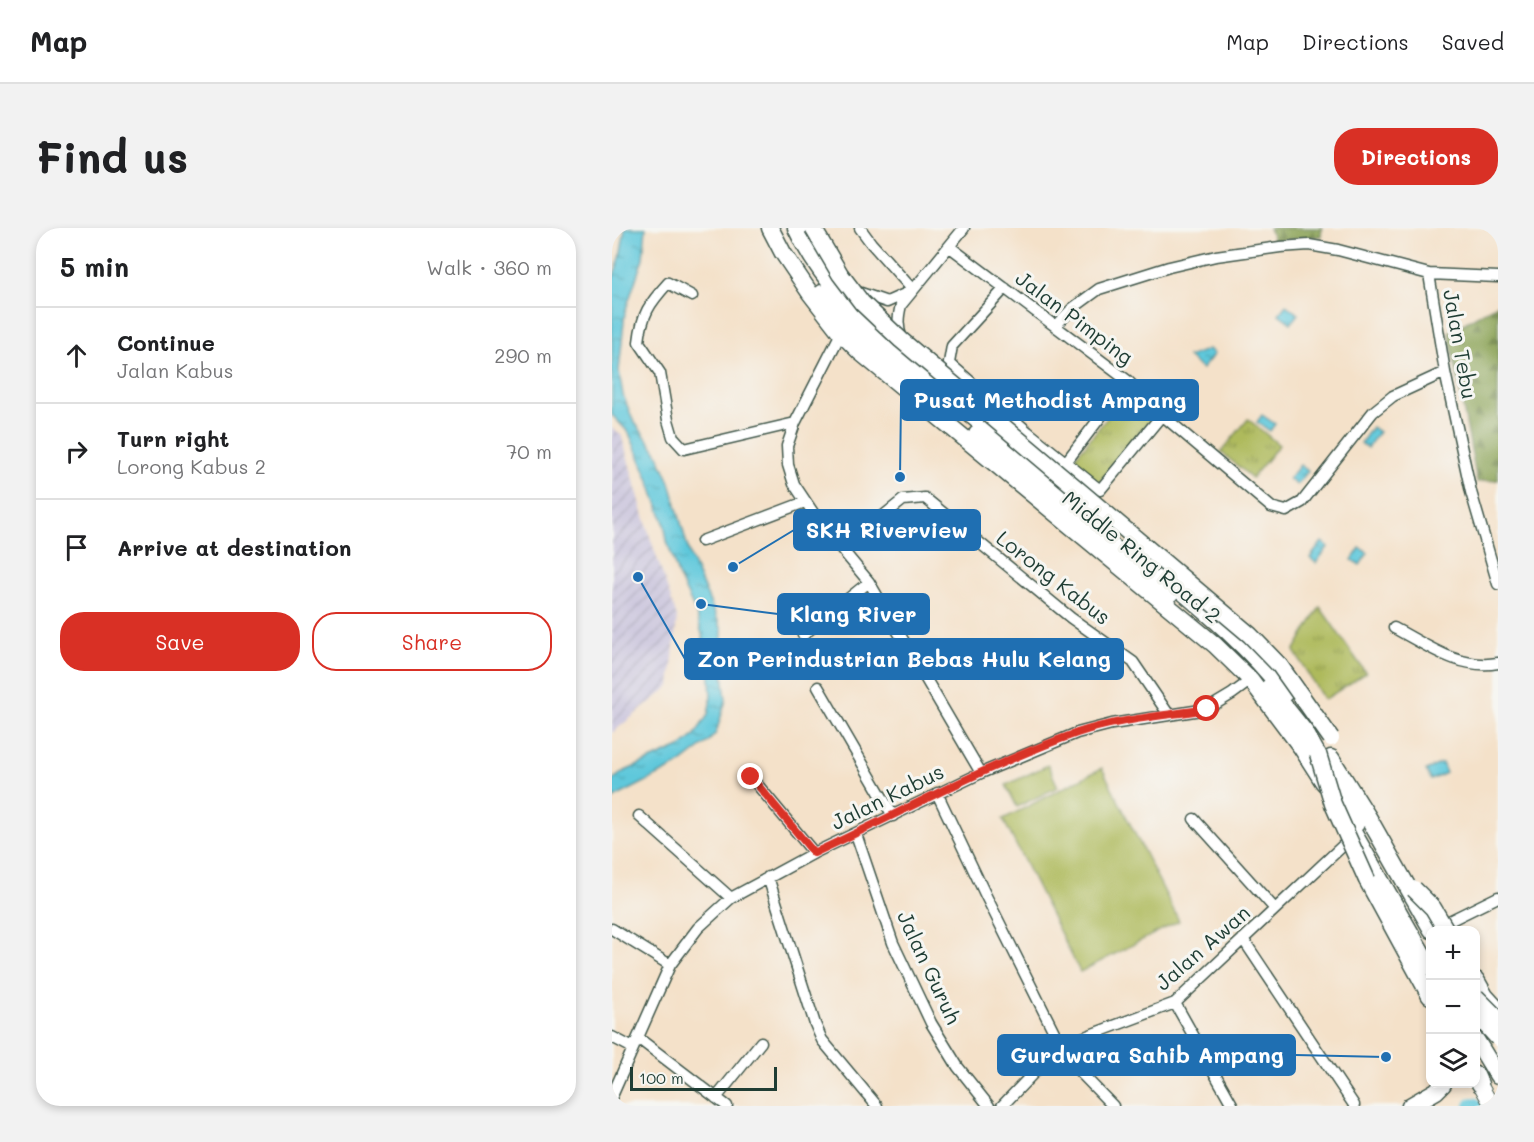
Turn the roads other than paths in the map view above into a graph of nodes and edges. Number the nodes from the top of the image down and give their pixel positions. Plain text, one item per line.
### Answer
1 (770, 228) edge
2 (782, 228) edge
3 (796, 228) edge
4 (813, 228) edge
5 (860, 228) edge
6 (964, 228) edge
7 (950, 247) junction
8 (824, 274) junction
9 (1429, 274) junction
10 (1498, 277) edge
11 (1005, 288) junction
12 (912, 289) junction
13 (692, 296) dead end
14 (1055, 326) junction
15 (841, 333) junction
16 (912, 367) junction
17 (1444, 372) junction
18 (1128, 381) junction
19 (1162, 415) junction
20 (795, 423) junction
21 (1066, 462) junction
22 (806, 502) junction
23 (702, 541) dead end
24 (842, 549) junction
25 (869, 582) junction
26 (1498, 584) edge
27 (1394, 628) dead end
28 (803, 635) dead end
29 (1498, 663) edge
30 (1251, 680) junction
31 (818, 687) dead end
32 (1169, 715) junction
33 (1318, 754) junction
34 (981, 773) junction
35 (751, 777) dead end
36 (938, 793) junction
37 (639, 816) dead end
38 (893, 816) junction
39 (1194, 819) dead end
40 (856, 834) junction
41 (1355, 834) junction
42 (814, 853) junction
43 (768, 877) junction
44 (1414, 889) junction
45 (1498, 897) edge
46 (731, 898) junction
47 (1275, 909) junction
48 (1430, 926) edge
49 (1435, 926) edge
50 (1440, 926) edge
51 (1444, 926) edge
52 (612, 929) edge
53 (1243, 939) junction
54 (1426, 942) edge
55 (1426, 958) edge
56 (670, 965) junction
57 (1426, 987) edge
58 (1480, 987) edge
59 (1480, 999) edge
60 (1480, 1001) edge
61 (1174, 1003) junction
62 (1498, 1010) edge
63 (1480, 1016) edge
64 (1480, 1018) edge
65 (1498, 1019) edge
66 (1498, 1030) edge
67 (612, 1037) edge
68 (1498, 1038) edge
69 (761, 1042) dead end
70 (635, 1043) junction
71 (1480, 1047) edge
72 (1062, 1048) junction
73 (1498, 1048) edge
74 (1498, 1076) edge
75 (1480, 1083) edge
76 (1438, 1088) edge
77 (1441, 1088) edge
78 (612, 1096) edge
79 (716, 1098) junction
80 (873, 1102) edge
81 (1354, 1105) edge
82 (727, 1106) edge
83 (860, 1106) edge
84 (989, 1106) edge
85 (1002, 1106) edge
86 (1113, 1106) edge
87 (1233, 1106) edge
88 (1410, 1106) edge
89 (1431, 1106) edge
90 (1492, 1106) edge

1 - 15 highway, Middle Ring Road 2
2 - 33 highway
3 - 8 highway, Middle Ring Road 2
4 - 44 highway, bridge
5 - 12 street
6 - 7 street
7 - 11 street, Jalan Pimping
7 - 12 street
8 - 12 street
8 - 16 highway, Middle Ring Road 2
9 - 10 street
9 - 14 street, Jalan Tebu
9 - 17 street, Jalan Tebu
11 - 14 street, Jalan Pimping
11 - 21 street
12 - 16 street
13 - 20 street
14 - 18 street, Jalan Pimping
15 - 20 street
15 - 30 highway, Middle Ring Road 2
16 - 48 highway, Middle Ring Road 2
17 - 19 street, Jalan Pimping
17 - 26 street, Jalan Tebu
18 - 19 street, Jalan Pimping
18 - 21 street
19 - 21 street
20 - 22 street
22 - 23 street
22 - 24 street
24 - 25 street
24 - 32 street, Lorong Kabus
25 - 28 street
25 - 34 street
27 - 29 street
30 - 32 street, Jalan Kabus
30 - 41 highway, Middle Ring Road 2
31 - 38 street
32 - 34 street, Jalan Kabus
33 - 54 highway, bridge
33 - 57 highway, bridge
34 - 36 street, Jalan Kabus
35 - 42 street
36 - 38 street, Jalan Kabus
36 - 72 street
37 - 46 street
38 - 40 street, Jalan Kabus
39 - 47 street
40 - 42 street, Jalan Kabus
40 - 84 street, Jalan Guruh
41 - 47 street, Jalan Awan
41 - 55 highway, Middle Ring Road 2
42 - 43 street, Jalan Kabus
43 - 46 street, Jalan Kabus
43 - 80 street
44 - 49 highway, bridge
44 - 51 highway, bridge
45 - 50 street
46 - 56 street, Jalan Kabus
47 - 53 street, Jalan Awan
52 - 56 street
53 - 61 street, Jalan Awan
53 - 81 street
56 - 70 street, Jalan Kabus
58 - 62 highway
59 - 66 highway
60 - 65 highway, bridge
61 - 72 street, Jalan Awan
61 - 87 street
63 - 73 highway
64 - 68 highway, bridge
67 - 70 street
69 - 79 street
70 - 78 street, Jalan Kabus
70 - 79 street
71 - 74 highway
72 - 85 street, Jalan Awan
72 - 86 street
75 - 90 main road
76 - 88 highway
77 - 89 highway
79 - 82 street
80 - 83 street

